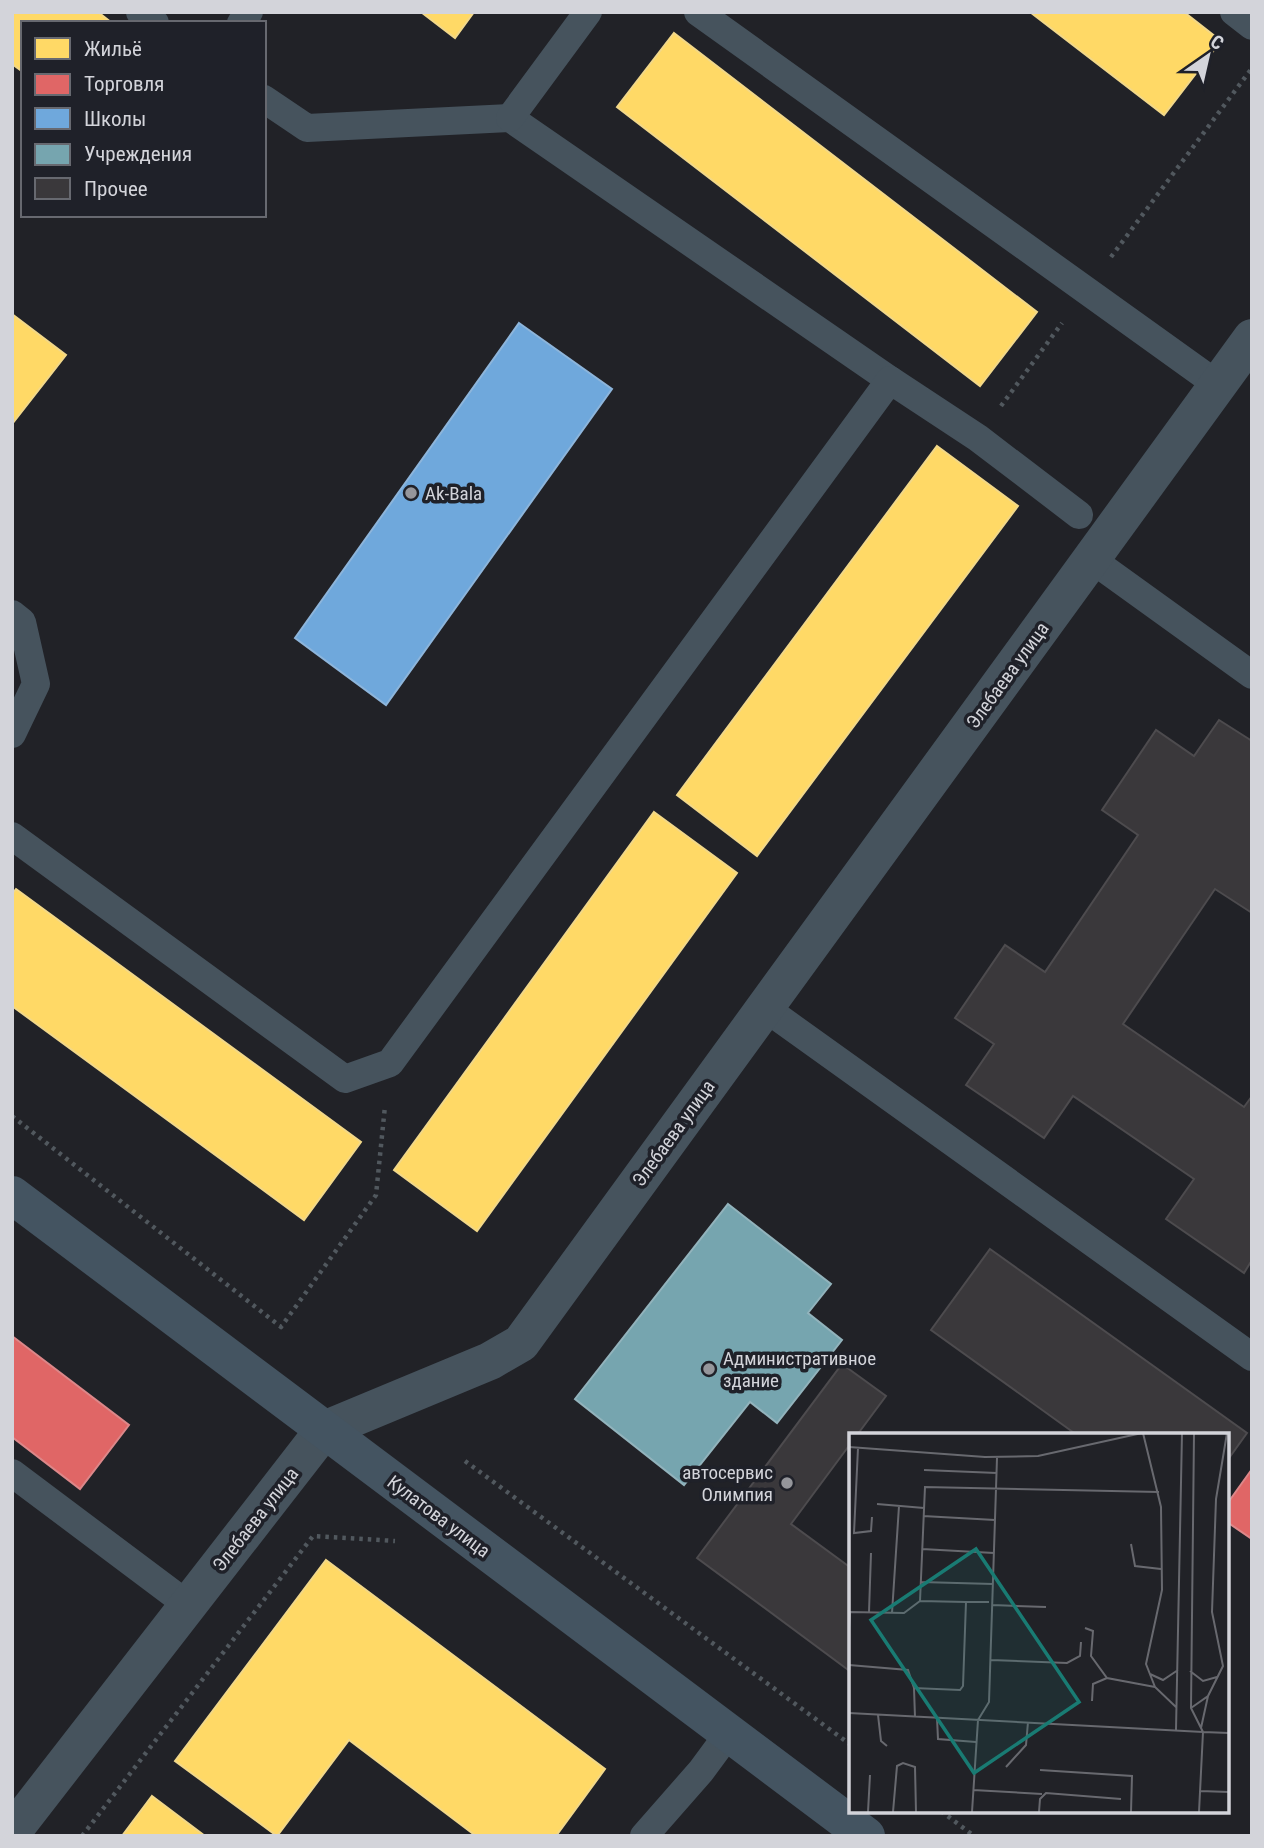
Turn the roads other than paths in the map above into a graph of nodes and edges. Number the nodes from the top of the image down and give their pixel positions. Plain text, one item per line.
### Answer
1 (588, 12) edge
2 (698, 12) edge
3 (1234, 12) edge
4 (1252, 26) edge
5 (266, 100) edge
6 (510, 118) junction
7 (1252, 338) edge
8 (890, 380) junction
9 (1218, 385) junction
10 (1079, 515) dead end
11 (1091, 559) junction
12 (12, 614) edge
13 (1252, 676) edge
14 (12, 734) edge
15 (12, 836) edge
16 (765, 1008) junction
17 (12, 1195) edge
18 (1252, 1357) edge
19 (324, 1430) junction
20 (12, 1473) edge
21 (188, 1605) junction
22 (729, 1733) junction
23 (12, 1832) edge
24 (644, 1836) edge
25 (866, 1836) edge

1 - 6 lane
2 - 9 lane
3 - 4 lane
5 - 6 lane
6 - 8 lane
7 - 9 street, Элебаева улица
8 - 10 lane
8 - 15 lane
9 - 11 street, Элебаева улица
11 - 13 lane
11 - 16 street, Элебаева улица
12 - 14 lane
16 - 18 lane
16 - 19 street, Элебаева улица
17 - 19 main road, Кулатова улица
19 - 21 street, Элебаева улица
19 - 22 main road, Кулатова улица
20 - 21 lane
21 - 23 street, Элебаева улица
22 - 24 lane
22 - 25 main road, Кулатова улица

